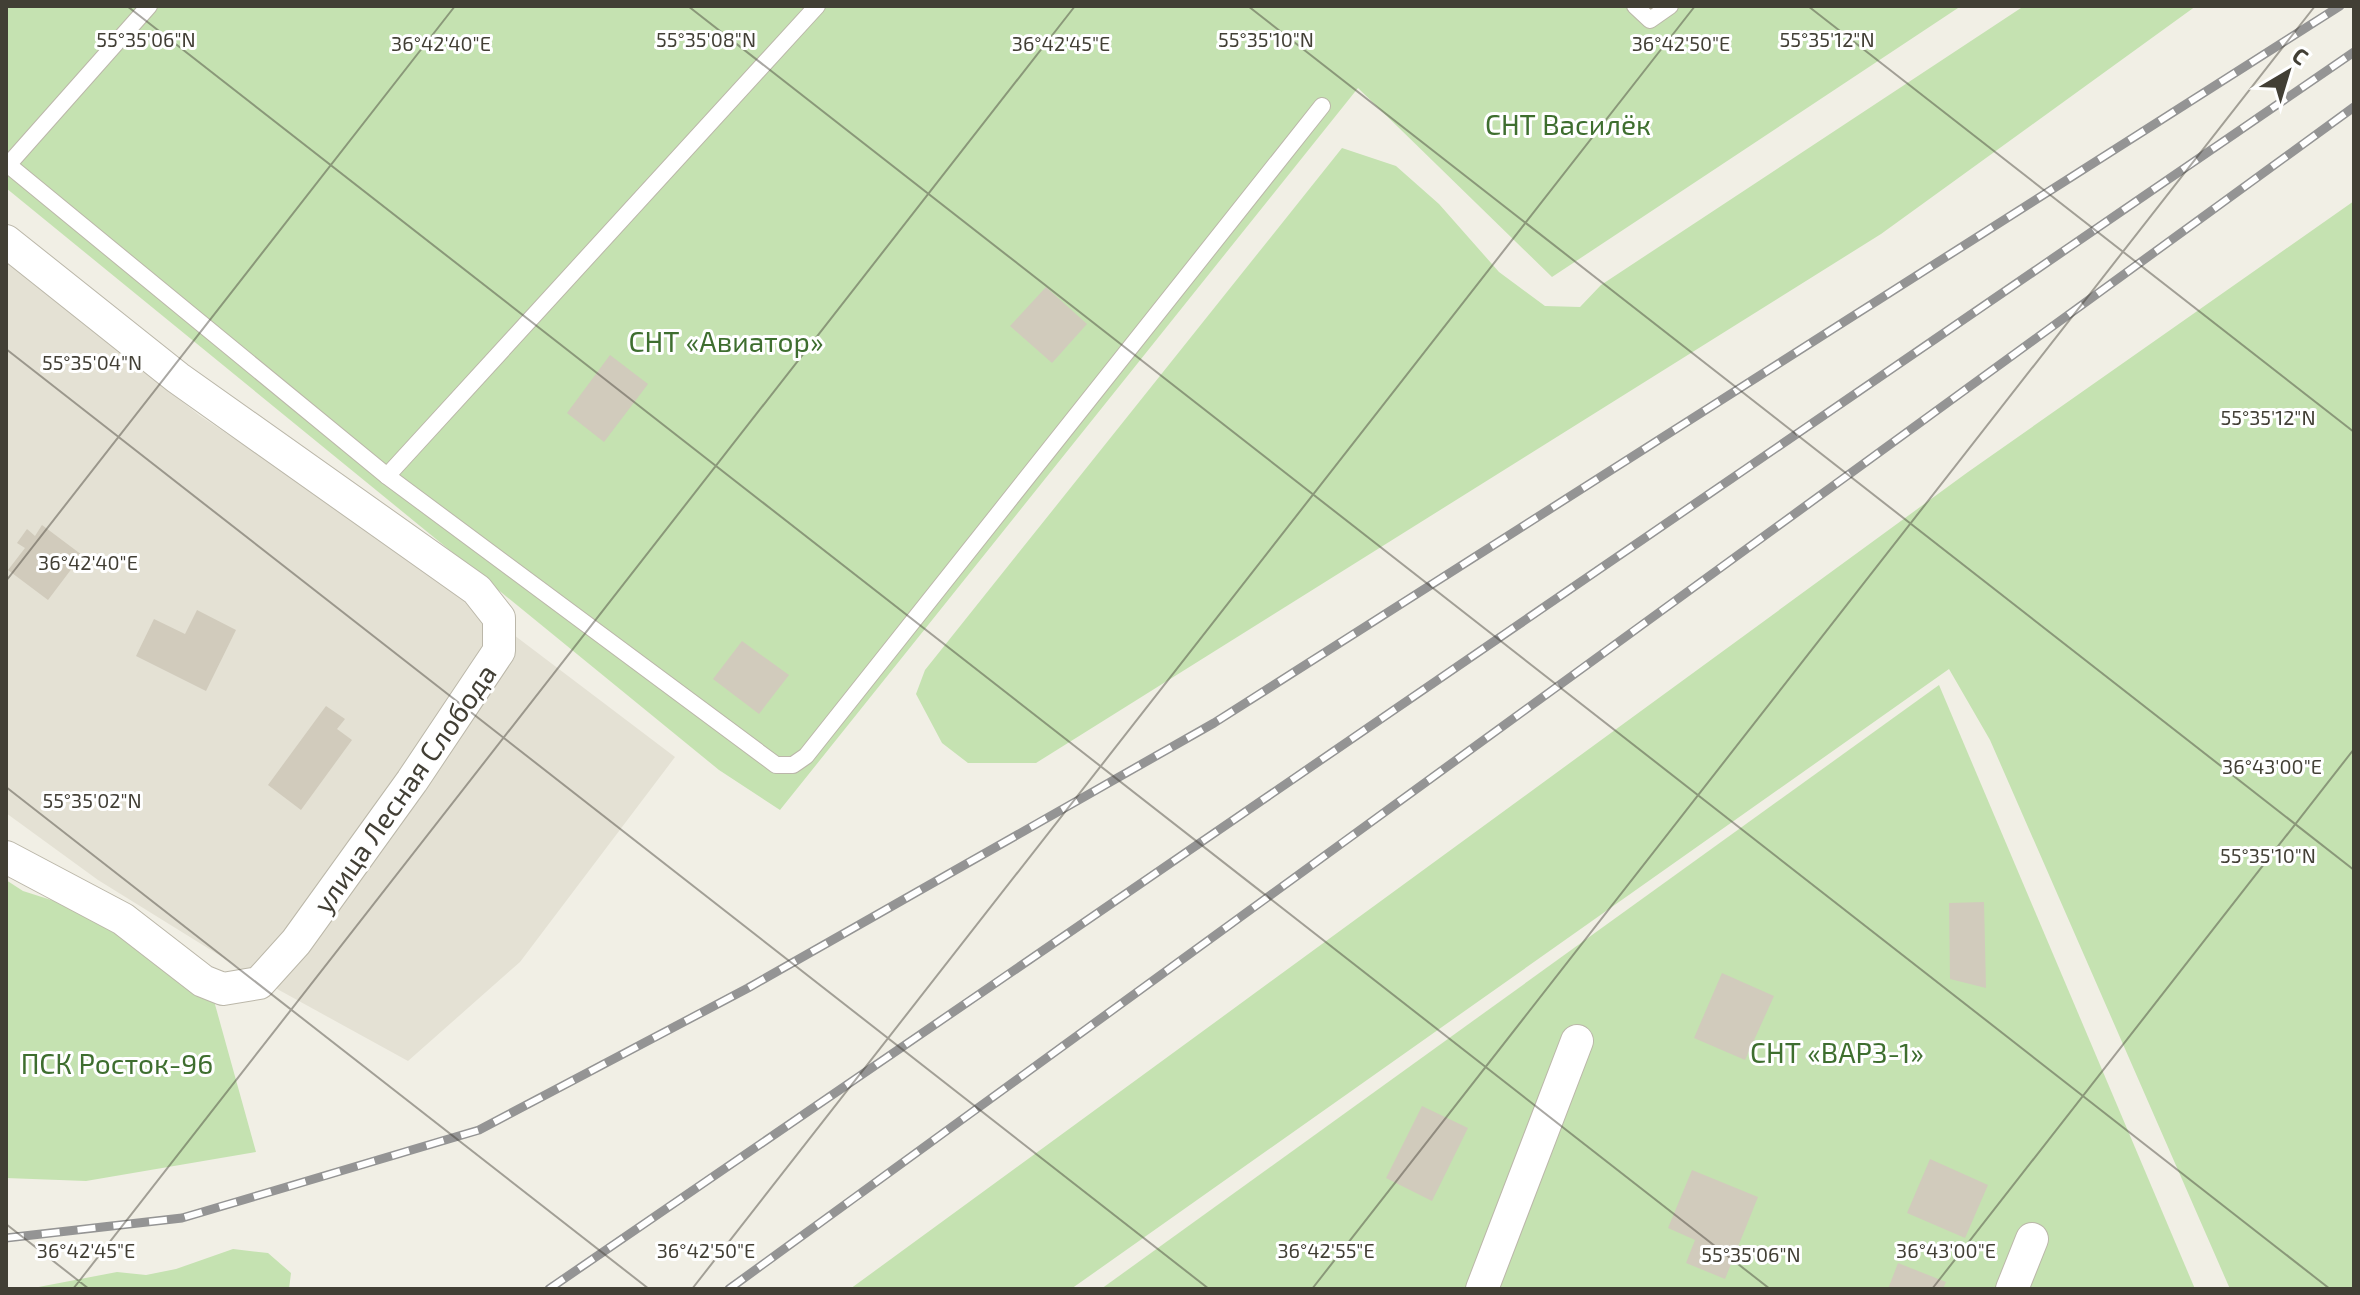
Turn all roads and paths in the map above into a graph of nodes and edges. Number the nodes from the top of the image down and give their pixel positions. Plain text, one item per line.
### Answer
1 (149, 6) edge
2 (817, 6) edge
3 (1635, 6) edge
4 (1670, 6) edge
5 (1322, 106) dead end
6 (7, 164) edge
7 (6, 241) edge
8 (387, 476) junction
9 (6, 857) edge
10 (1577, 1041) dead end
11 (2032, 1239) dead end
12 (1482, 1289) edge
13 (2012, 1289) edge

1 - 6 lane
2 - 8 lane
3 - 4 lane
5 - 8 lane
6 - 8 lane
7 - 9 street, улица Лесная Слобода
10 - 12 street
11 - 13 street

